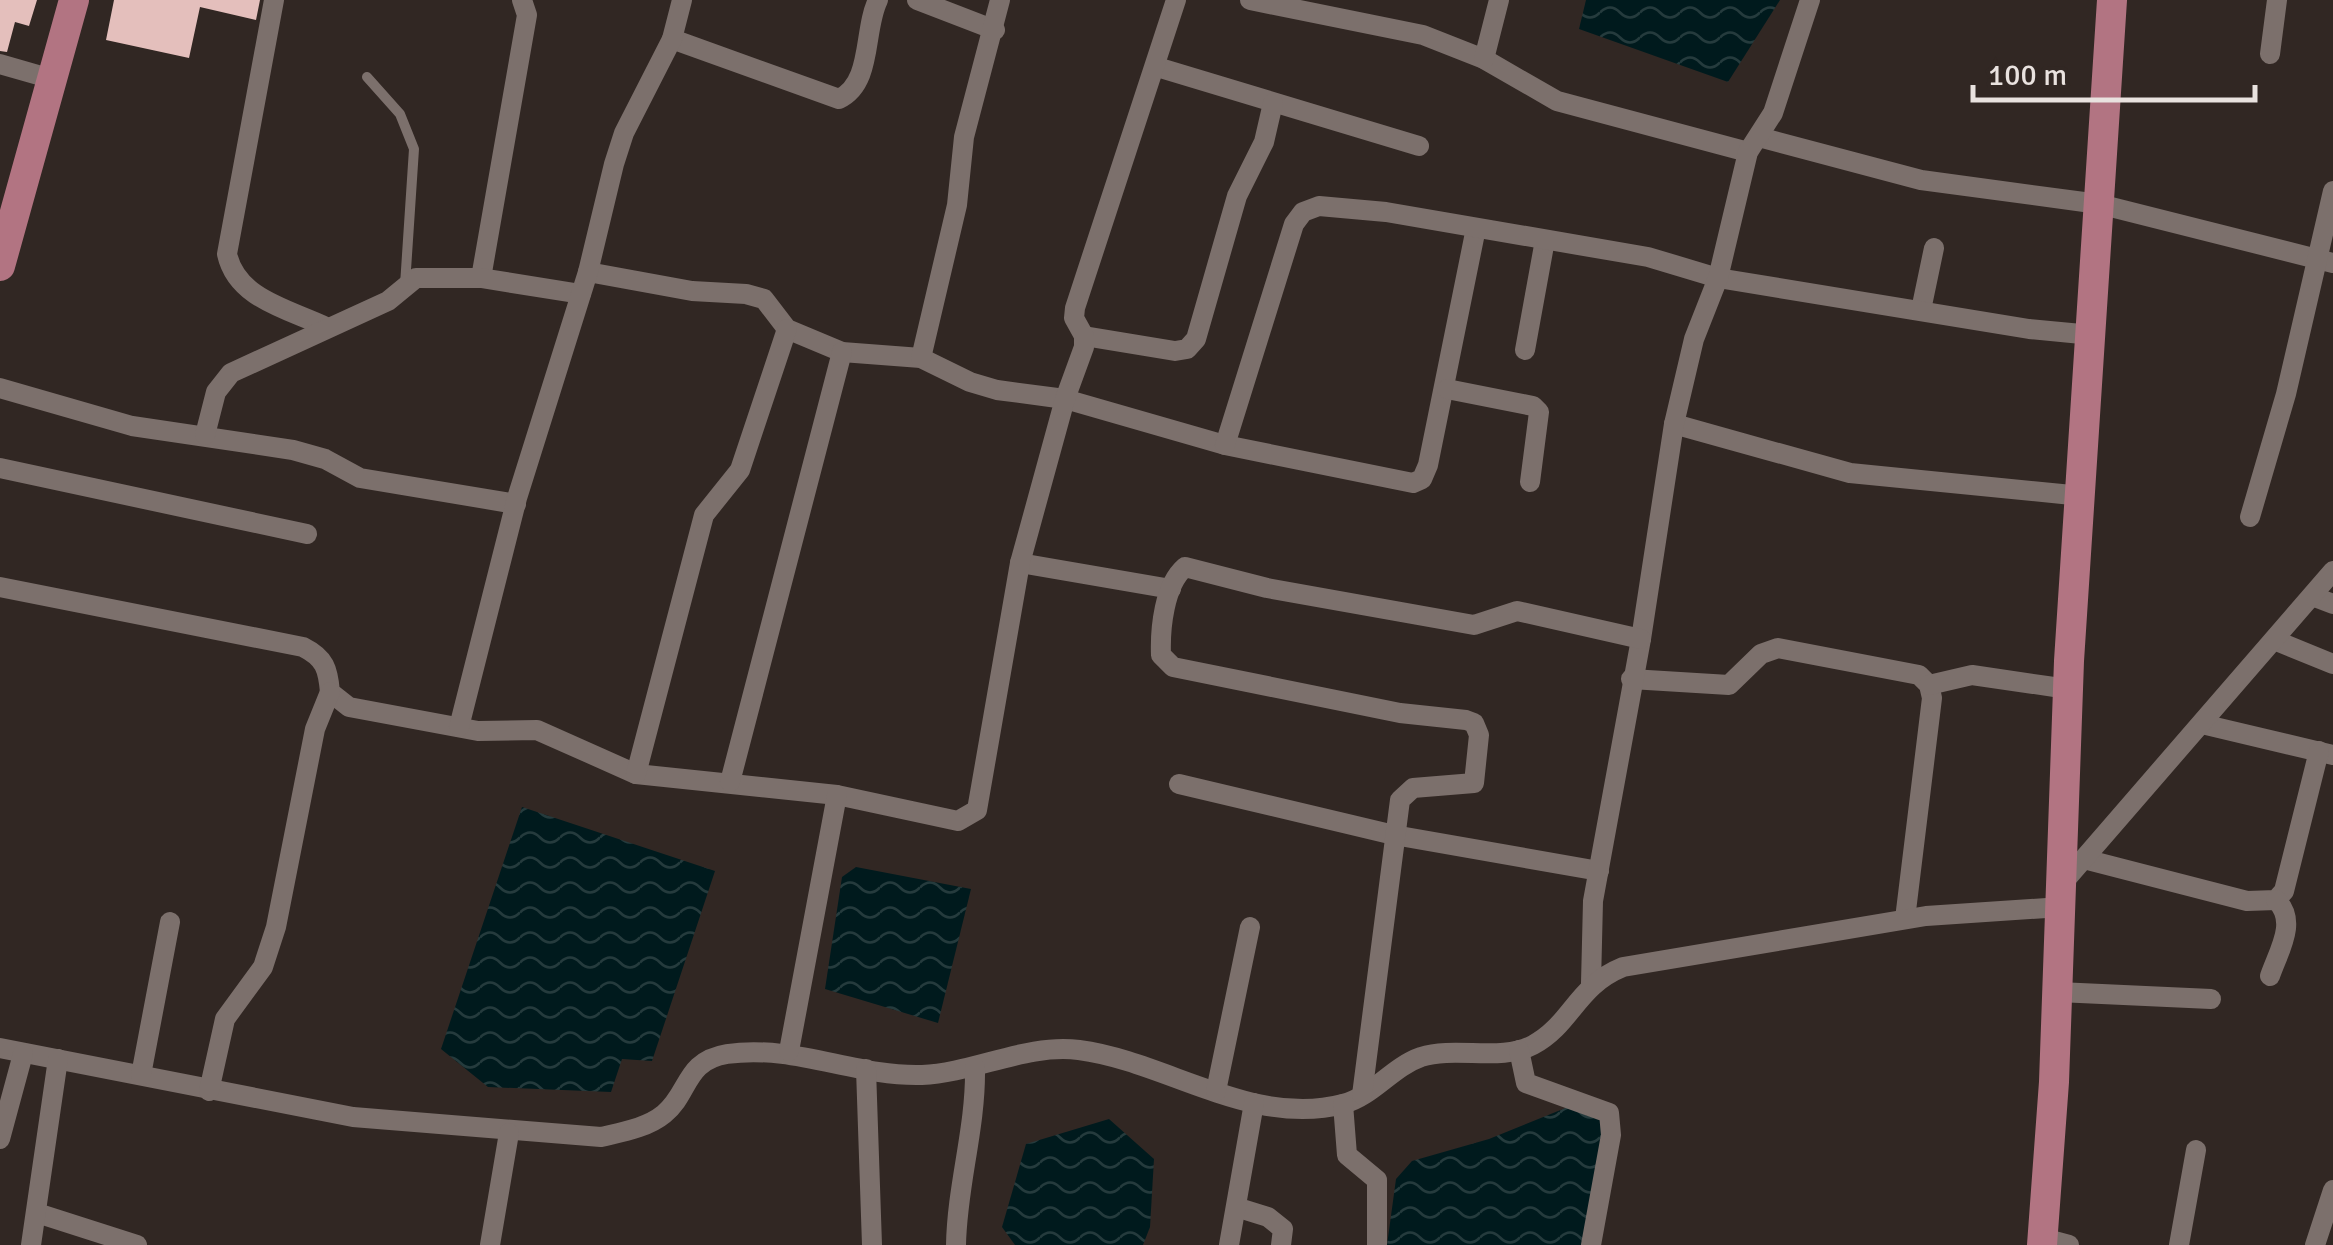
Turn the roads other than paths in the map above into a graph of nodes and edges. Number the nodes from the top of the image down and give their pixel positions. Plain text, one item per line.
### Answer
1 (74, 0) edge
2 (274, 0) edge
3 (522, 0) edge
4 (682, 0) edge
5 (878, 0) edge
6 (916, 0) edge
7 (1000, 0) edge
8 (1176, 0) edge
9 (1250, 0) edge
10 (1499, 0) edge
11 (1810, 0) edge
12 (2112, 0) edge
13 (2278, 0) edge
14 (940, 4) edge
15 (995, 30) junction
16 (672, 39) junction
17 (2270, 54) dead end
18 (1484, 59) junction
19 (0, 64) edge
20 (1157, 67) junction
21 (367, 77) dead end
22 (52, 80) junction
23 (1273, 103) junction
24 (1754, 144) junction
25 (1419, 146) dead end
26 (2333, 191) edge
27 (2099, 204) junction
28 (1476, 228) junction
29 (1546, 240) junction
30 (1934, 248) dead end
31 (2324, 261) edge
32 (0, 266) edge
33 (588, 272) junction
34 (481, 278) junction
35 (1718, 278) junction
36 (405, 284) junction
37 (581, 294) junction
38 (1921, 310) junction
39 (326, 327) junction
40 (787, 329) junction
41 (2092, 335) junction
42 (1084, 336) junction
43 (1525, 350) dead end
44 (842, 352) junction
45 (921, 358) junction
46 (0, 388) edge
47 (1447, 389) junction
48 (1065, 398) junction
49 (1674, 424) junction
50 (205, 435) junction
51 (1225, 445) junction
52 (0, 468) edge
53 (1530, 482) dead end
54 (2082, 496) junction
55 (516, 504) junction
56 (2250, 517) dead end
57 (307, 534) dead end
58 (1020, 563) junction
59 (2333, 572) edge
60 (0, 587) edge
61 (1171, 589) junction
62 (2312, 596) junction
63 (2333, 604) edge
64 (1641, 639) junction
65 (2274, 640) junction
66 (2333, 664) edge
67 (1631, 678) junction
68 (1930, 685) junction
69 (2068, 689) junction
70 (330, 692) junction
71 (2202, 724) junction
72 (459, 727) junction
73 (2326, 753) edge
74 (636, 774) junction
75 (730, 782) junction
76 (1178, 784) dead end
77 (837, 795) junction
78 (1394, 834) junction
79 (2084, 860) junction
80 (1598, 872) junction
81 (2061, 896) junction
82 (2276, 900) junction
83 (1905, 919) junction
84 (170, 922) dead end
85 (1250, 927) dead end
86 (2270, 976) dead end
87 (1591, 984) junction
88 (2058, 992) junction
89 (2211, 999) dead end
90 (0, 1048) edge
91 (1518, 1050) junction
92 (789, 1051) junction
93 (23, 1054) junction
94 (58, 1059) junction
95 (866, 1068) junction
96 (975, 1068) junction
97 (141, 1075) junction
98 (209, 1091) junction
99 (1216, 1091) junction
100 (1352, 1100) junction
101 (1254, 1102) junction
102 (509, 1133) junction
103 (0, 1139) edge
104 (2196, 1150) dead end
105 (2333, 1190) edge
106 (1239, 1208) junction
107 (37, 1213) junction
108 (2051, 1243) edge
109 (31, 1245) edge
110 (137, 1245) edge
111 (490, 1245) edge
112 (872, 1245) edge
113 (956, 1245) edge
114 (1230, 1245) edge
115 (1281, 1245) edge
116 (1376, 1245) edge
117 (1591, 1245) edge
118 (2179, 1245) edge
119 (2315, 1245) edge

1 - 22 main road
2 - 39 street
3 - 34 street
4 - 16 street
5 - 16 street
6 - 14 street
7 - 15 street
8 - 20 street
9 - 18 street
10 - 18 street
11 - 24 street
12 - 27 main road
13 - 17 street
14 - 15 street
15 - 45 street
16 - 33 street
18 - 24 street
19 - 22 street
20 - 23 street
20 - 42 street
21 - 36 lane
22 - 32 main road
23 - 25 street
23 - 42 street
24 - 27 street
24 - 35 street
26 - 31 street
27 - 31 street
27 - 41 main road
28 - 29 street
28 - 47 street
28 - 51 street
29 - 35 street
29 - 43 street
30 - 38 street
31 - 56 street
33 - 37 street
33 - 40 street
34 - 36 street
34 - 37 street
35 - 38 street
35 - 49 street
36 - 39 street
37 - 55 street
38 - 41 street
39 - 50 street
40 - 44 street
40 - 74 street
41 - 54 main road
42 - 48 street
44 - 45 street
44 - 75 street
45 - 48 street
46 - 50 street
47 - 51 street
47 - 53 street
48 - 51 street
48 - 58 street
49 - 54 street
49 - 64 street
50 - 55 street
52 - 57 street
54 - 69 main road
55 - 72 street
58 - 61 street
58 - 77 street
59 - 62 street
60 - 70 street
61 - 64 street
61 - 78 street
62 - 63 street
62 - 65 street
64 - 67 street
65 - 66 street
65 - 71 street
67 - 68 street
67 - 80 street
68 - 69 street
68 - 83 street
69 - 81 main road
70 - 72 street
70 - 98 street
71 - 73 street
71 - 79 street
72 - 74 street
73 - 82 street
74 - 75 street
75 - 77 street
76 - 78 street
77 - 92 street
78 - 80 street
78 - 100 street
79 - 81 street
79 - 82 street
80 - 87 street
81 - 83 street
81 - 88 main road
82 - 86 street
83 - 87 street
84 - 97 street
85 - 99 street
87 - 91 street
88 - 89 street
88 - 108 main road
90 - 93 street
91 - 100 street
91 - 117 street
92 - 95 street
92 - 102 street
93 - 94 street
93 - 103 street
94 - 97 street
94 - 107 street
95 - 96 street
95 - 112 street
96 - 99 street
96 - 113 street
97 - 98 street
98 - 102 street
99 - 101 street
100 - 101 street
100 - 116 street
101 - 106 street
102 - 111 street
104 - 118 street
105 - 119 street
106 - 114 street
106 - 115 street
107 - 109 street
107 - 110 street

